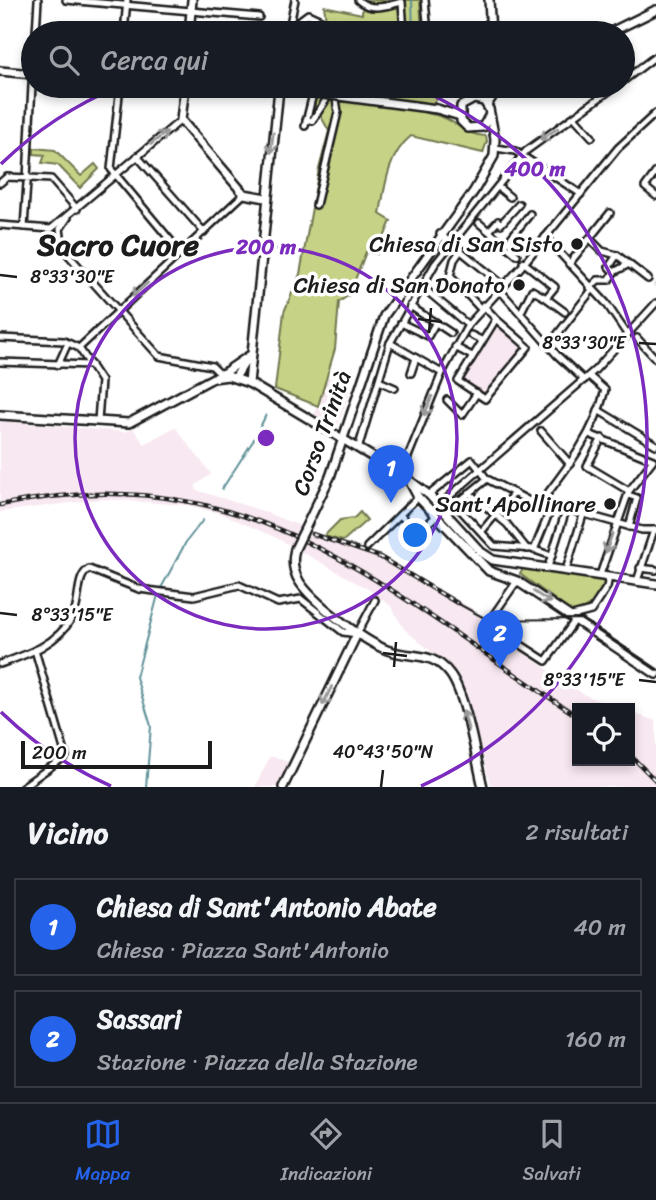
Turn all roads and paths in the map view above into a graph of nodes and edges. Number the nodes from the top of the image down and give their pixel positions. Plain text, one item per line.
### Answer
1 (38, 0) edge
2 (66, 0) edge
3 (192, 0) edge
4 (295, 0) edge
5 (358, 0) edge
6 (425, 0) edge
7 (489, 0) edge
8 (127, 3) edge
9 (656, 10) edge
10 (191, 11) junction
11 (259, 17) dead end
12 (37, 21) edge
13 (125, 21) edge
14 (190, 21) edge
15 (293, 21) edge
16 (299, 21) edge
17 (321, 21) edge
18 (403, 21) edge
19 (427, 21) edge
20 (490, 21) edge
21 (634, 21) edge
22 (654, 58) edge
23 (656, 66) edge
24 (0, 71) edge
25 (635, 72) edge
26 (21, 73) edge
27 (32, 98) edge
28 (119, 98) edge
29 (184, 98) edge
30 (279, 98) edge
31 (312, 98) edge
32 (326, 98) edge
33 (335, 98) edge
34 (339, 98) edge
35 (354, 98) edge
36 (491, 98) edge
37 (600, 98) edge
38 (476, 99) joint
39 (487, 105) junction
40 (461, 106) junction
41 (446, 110) junction
42 (338, 112) junction
43 (656, 113) edge
44 (490, 114) junction
45 (460, 116) junction
46 (574, 117) junction
47 (181, 120) junction
48 (649, 120) junction
49 (656, 126) edge
50 (483, 127) junction
51 (592, 137) dead end
52 (495, 139) junction
53 (496, 148) junction
54 (524, 155) junction
55 (136, 156) junction
56 (656, 172) edge
57 (114, 175) junction
58 (27, 180) junction
59 (0, 183) edge
60 (498, 187) junction
61 (582, 192) junction
62 (244, 194) junction
63 (656, 196) edge
64 (510, 197) dead end
65 (266, 198) junction
66 (519, 204) dead end
67 (316, 205) dead end
68 (77, 209) junction
69 (610, 213) dead end
70 (530, 214) dead end
71 (68, 217) junction
72 (476, 220) junction
73 (0, 225) edge
74 (24, 227) junction
75 (489, 231) junction
76 (204, 232) junction
77 (440, 234) junction
78 (545, 237) junction
79 (591, 240) junction
80 (453, 243) junction
81 (505, 245) junction
82 (461, 250) junction
83 (181, 253) junction
84 (517, 255) dead end
85 (617, 255) junction
86 (523, 262) junction
87 (570, 264) junction
88 (629, 264) junction
89 (563, 272) dead end
90 (614, 272) junction
91 (648, 279) tunnel mouth
92 (407, 285) junction
93 (501, 287) junction
94 (420, 288) junction
95 (591, 289) junction
96 (545, 298) junction
97 (656, 303) edge
98 (410, 306) junction
99 (482, 306) junction
100 (119, 309) junction
101 (520, 312) junction
102 (565, 312) dead end
103 (496, 319) junction
104 (436, 322) junction
105 (401, 323) junction
106 (468, 331) junction
107 (451, 332) dead end
108 (632, 334) junction
109 (0, 338) edge
110 (481, 340) junction
111 (68, 343) junction
112 (390, 343) junction
113 (549, 345) junction
114 (455, 347) junction
115 (79, 348) junction
116 (250, 356) junction
117 (472, 356) junction
118 (416, 358) junction
119 (656, 359) edge
120 (0, 362) edge
121 (58, 365) junction
122 (91, 365) junction
123 (411, 373) dead end
124 (442, 373) junction
125 (220, 375) junction
126 (235, 378) junction
127 (587, 378) junction
128 (379, 381) junction
129 (249, 383) junction
130 (395, 388) dead end
131 (477, 393) junction
132 (447, 400) dead end
133 (598, 410) junction
134 (0, 415) edge
135 (98, 421) junction
136 (541, 431) dead end
137 (589, 434) junction
138 (602, 438) junction
139 (344, 440) junction
140 (656, 446) edge
141 (358, 450) junction
142 (570, 464) junction
143 (654, 465) edge
144 (480, 471) junction
145 (401, 474) junction
146 (487, 478) junction
147 (410, 482) junction
148 (469, 493) junction
149 (514, 493) junction
150 (628, 493) junction
151 (429, 495) junction
152 (418, 497) junction
153 (541, 502) junction
154 (455, 505) junction
155 (552, 506) junction
156 (566, 510) junction
157 (436, 511) junction
158 (496, 514) junction
159 (400, 515) junction
160 (583, 515) junction
161 (447, 516) junction
162 (616, 523) junction
163 (629, 527) junction
164 (656, 530) edge
165 (482, 531) junction
166 (367, 547) dead end
167 (527, 549) junction
168 (534, 550) junction
169 (552, 556) junction
170 (520, 564) junction
171 (548, 568) junction
172 (640, 568) junction
173 (566, 570) junction
174 (656, 570) edge
175 (600, 576) junction
176 (609, 577) junction
177 (516, 581) junction
178 (637, 581) junction
179 (656, 584) edge
180 (375, 600) dead end
181 (577, 620) junction
182 (357, 634) junction
183 (35, 650) junction
184 (0, 664) edge
185 (656, 674) edge
186 (22, 787) edge
187 (283, 787) edge
188 (483, 787) edge

1 - 12 street
2 - 8 street
3 - 10 main road
4 - 15 street
5 - 18 street
6 - 19 street
7 - 20 main road
8 - 10 street
8 - 13 street
9 - 21 main road
10 - 11 street
10 - 14 main road
16 - 17 street
22 - 23 street
22 - 25 street
24 - 26 main road
27 - 58 street
28 - 57 street
29 - 47 main road
30 -> 65 main road
31 - 32 street
33 - 42 street
34 - 42 street
35 - 41 main road, bridge
36 - 39 main road
37 - 46 street
38 - 39 main road
38 - 40 main road
39 - 44 main road
40 - 41 main road
40 - 45 main road
41 - 45 main road
42 - 67 street
43 - 48 street
44 - 50 main road
44 - 52 main road
45 - 50 main road
46 - 51 street
46 -> 54 street
55 -> 47 street
47 - 62 main road
48 - 49 street
48 - 61 street
50 - 52 main road
52 - 53 main road
53 - 54 street
53 - 77 main road, Corso Trinità
54 - 60 street
54 - 61 street
55 - 57 street
55 - 76 street
56 - 63 street
57 - 68 street
57 - 83 street
58 - 59 street
58 - 68 street
58 - 74 street
60 - 64 street
60 - 72 street
61 - 78 street
62 - 65 main road
62 - 76 street
65 - 116 main road
66 - 75 street
68 - 71 street
69 - 79 street
70 - 81 street
71 - 74 street
71 - 100 street
72 - 75 street
72 - 80 street
73 - 74 street
75 - 81 street
76 - 83 street
77 - 80 street
77 - 92 main road, Corso Trinità
78 - 86 street
78 - 87 street
79 - 85 street
79 - 87 street
80 - 82 street
80 - 94 street
81 - 84 street
82 - 93 street
82 - 99 street
83 -> 100 street
85 - 88 street
85 - 90 street
86 - 93 street
86 - 96 street
87 - 89 street
87 - 95 street
88 - 90 street
88 - 91 street
90 - 95 street
92 - 94 street
92 - 139 main road, Corso Trinità
93 - 99 street
93 - 101 street
94 - 98 street
94 - 106 street
95 - 108 street
95 - 113 street
96 - 101 street
96 - 102 street
97 - 108 street
98 - 104 street
98 - 105 street
99 - 103 street
99 - 106 street
100 - 115 street
100 - 125 street
101 - 113 street
103 - 110 street
103 - 131 street
104 - 105 street
104 - 107 street
105 - 112 street
106 - 110 street
106 - 114 street
108 - 119 street
108 - 127 street
109 - 111 street
110 - 117 street
111 - 115 street
111 - 121 street
112 - 118 street
112 - 128 street
113 - 127 street
114 - 117 street
114 - 124 street
115 - 122 street
116 - 125 main road
116 - 126 main road
116 - 129 main road
117 - 131 street
118 - 123 street
118 - 124 street
120 - 121 street
121 - 122 street
122 - 135 street
124 -> 145 street
125 - 126 main road
125 - 135 main road
126 - 129 main road
127 - 133 street
127 - 144 street
128 - 130 street
128 - 141 street
129 - 139 main road
131 - 132 street
133 - 137 street
133 - 140 street
134 - 135 main road
136 - 142 street
137 - 138 street
137 - 142 street
138 - 143 street
138 - 150 street
139 - 141 main road
139 - 182 main road, Corso Trinità, bridge
141 - 145 main road
142 - 153 street
143 - 150 street
144 - 146 street
144 - 151 street
144 - 157 street
145 - 147 main road
146 - 148 street
146 - 149 street
147 - 151 main road
147 - 152 main road
148 - 154 street
148 - 158 street
149 - 153 street
149 - 158 street
150 - 162 street
150 - 163 street
151 - 157 main road
152 - 157 main road
152 - 159 street
153 - 155 street
154 - 161 street
154 - 165 street
155 - 156 street
155 - 168 street
156 - 160 street
156 - 169 street
157 - 159 street
157 - 161 main road
157 - 177 main road
158 - 165 street
158 - 167 street
159 - 166 street
160 - 162 street
160 - 173 street
161 - 170 main road
162 - 163 street
162 -> 175 street
163 - 164 street
164 - 172 street
165 - 167 street
167 - 168 street
168 - 169 street
169 - 171 street
170 - 171 main road
170 - 177 main road
171 - 173 main road
172 - 174 street
172 - 178 street
173 - 175 main road
175 - 176 main road
176 - 178 main road
176 - 181 street
177 -> 181 main road
177 - 181 street
178 - 179 main road
180 - 182 street
181 - 185 main road
182 - 183 street
182 -> 187 main road
188 -> 182 main road, Corso Trinità
183 - 184 street
183 - 186 street

